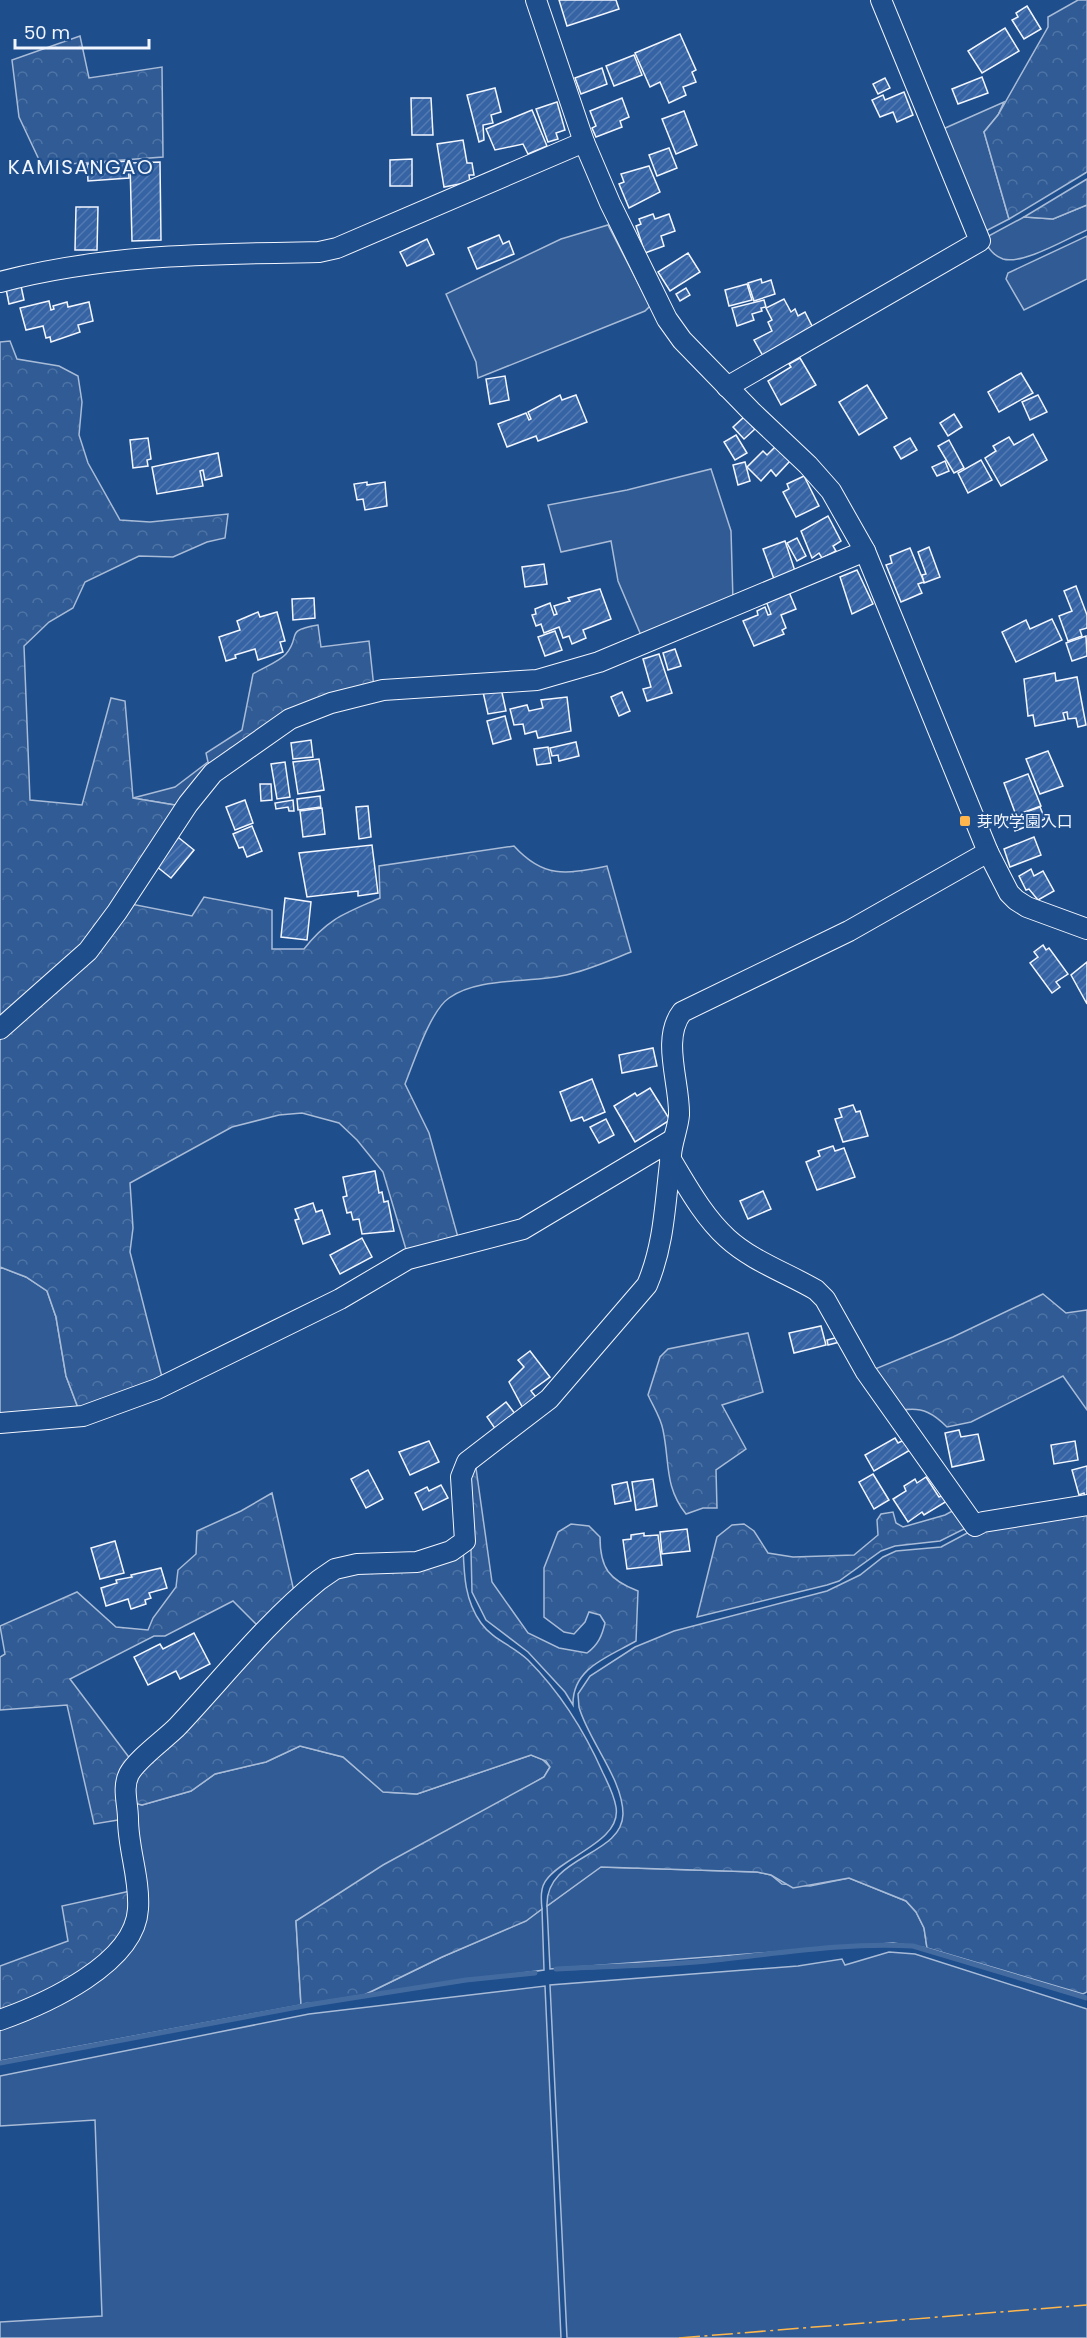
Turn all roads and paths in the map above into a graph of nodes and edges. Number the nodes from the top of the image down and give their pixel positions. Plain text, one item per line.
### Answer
1 (536, 0) edge
2 (881, 0) edge
3 (584, 142) junction
4 (0, 282) edge
5 (727, 387) junction
6 (865, 551) junction
7 (988, 852) junction
8 (1087, 930) edge
9 (0, 1029) edge
10 (671, 1149) junction
11 (0, 1423) edge
12 (1087, 1505) edge
13 (0, 2020) edge

1 - 3 street
2 - 5 street
3 - 4 street
3 - 5 street
5 - 6 street
6 - 7 street
6 - 9 street
7 - 8 street
7 - 10 street
10 - 11 street
10 - 12 street
10 - 13 street

